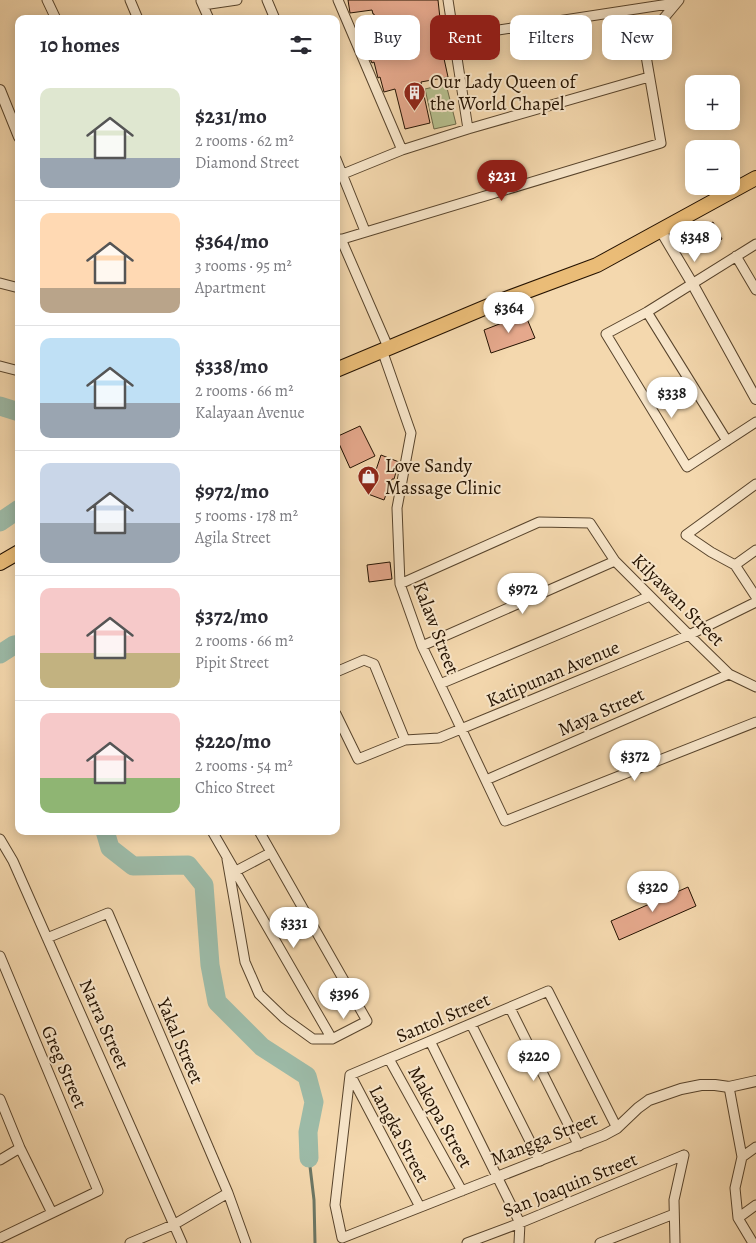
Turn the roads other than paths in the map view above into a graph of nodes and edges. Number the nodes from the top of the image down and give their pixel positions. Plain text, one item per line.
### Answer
1 (47, 0) edge
2 (130, 0) edge
3 (237, 0) edge
4 (267, 0) edge
5 (338, 0) edge
6 (448, 0) edge
7 (202, 2) edge
8 (677, 2) edge
9 (54, 15) edge
10 (136, 15) edge
11 (207, 15) edge
12 (273, 15) edge
13 (450, 15) edge
14 (500, 30) edge
15 (457, 60) edge
16 (649, 77) junction
17 (0, 90) edge
18 (15, 127) edge
19 (468, 129) junction
20 (402, 150) junction
21 (340, 168) edge
22 (343, 174) junction
23 (756, 178) edge
24 (364, 231) junction
25 (661, 231) junction
26 (340, 240) edge
27 (340, 242) edge
28 (756, 244) edge
29 (736, 256) junction
30 (692, 283) junction
31 (0, 284) edge
32 (15, 287) edge
33 (756, 290) edge
34 (647, 312) junction
35 (385, 348) junction
36 (0, 366) edge
37 (340, 368) edge
38 (15, 370) edge
39 (756, 399) edge
40 (756, 422) edge
41 (727, 441) junction
42 (756, 484) edge
43 (756, 550) edge
44 (15, 554) edge
45 (615, 561) junction
46 (0, 563) edge
47 (735, 564) junction
48 (400, 584) junction
49 (650, 596) junction
50 (756, 597) edge
51 (756, 602) edge
52 (689, 635) junction
53 (422, 646) junction
54 (340, 670) edge
55 (729, 674) junction
56 (440, 684) junction
57 (756, 687) edge
58 (340, 722) edge
59 (756, 722) edge
60 (461, 730) junction
61 (405, 740) junction
62 (486, 780) junction
63 (214, 835) edge
64 (261, 835) edge
65 (0, 839) edge
66 (270, 853) junction
67 (227, 859) junction
68 (234, 872) junction
69 (47, 938) junction
70 (0, 956) edge
71 (510, 1008) junction
72 (471, 1024) junction
73 (332, 1039) junction
74 (430, 1041) junction
75 (389, 1059) junction
76 (350, 1075) junction
77 (756, 1081) edge
78 (729, 1087) junction
79 (0, 1099) edge
80 (617, 1128) junction
81 (579, 1146) junction
82 (756, 1147) edge
83 (20, 1148) junction
84 (742, 1157) junction
85 (0, 1160) edge
86 (540, 1161) junction
87 (497, 1177) junction
88 (462, 1191) junction
89 (228, 1193) junction
90 (756, 1205) edge
91 (420, 1207) junction
92 (52, 1213) junction
93 (674, 1214) junction
94 (738, 1218) junction
95 (520, 1223) junction
96 (175, 1224) junction
97 (0, 1238) edge
98 (130, 1243) edge
99 (182, 1243) edge
100 (246, 1243) edge
101 (467, 1243) edge
102 (519, 1243) edge
103 (600, 1243) edge
104 (675, 1243) edge
105 (754, 1243) edge

1 - 9 street
2 - 10 street
3 - 7 street
4 - 12 street
5 - 20 street
6 - 13 street
7 - 11 street
8 - 14 street
8 - 16 street
15 - 19 street
16 - 19 street
16 - 24 street
17 - 18 street
19 - 20 street
20 - 22 street
21 - 22 street
22 - 24 street
23 - 25 main road
24 - 26 street
25 - 30 street
25 - 35 main road
27 - 35 street, Kalaw Street
28 - 29 street
29 - 30 street
29 - 33 street
30 - 34 street
30 - 39 street
31 - 32 street
34 - 41 street
34 - 41 street
35 - 37 main road
35 - 48 street, Kalaw Street
36 - 38 street
40 - 41 street
42 - 47 street
43 - 47 street
44 - 46 main road
45 - 48 street, Kilyawan Street
45 - 49 street, Kilyawan Street
45 - 53 street
47 - 50 street
48 - 53 street, Kalaw Street
49 - 52 street, Kilyawan Street
49 - 56 street
51 - 52 street, Katipunan Avenue
52 - 55 street, Kilyawan Street
52 - 60 street, Katipunan Avenue
53 - 56 street, Kalaw Street
54 - 61 street
55 - 57 street, Kilyawan Street
55 - 62 street, Maya Street
56 - 60 street, Kalaw Street
58 - 61 street, Katipunan Avenue
59 - 62 street, Kalaw Street
60 - 61 street, Katipunan Avenue
60 - 62 street, Kalaw Street
63 - 67 street
64 - 66 street
65 - 69 street, Narra Street
66 - 68 street
66 - 73 street
67 - 68 street
67 - 73 street
68 - 73 street
69 - 89 street, Yakal Street
69 - 96 street, Narra Street
70 - 92 street, Greg Street
71 - 72 street, Santol Street
71 - 80 street, Santol Street
71 - 81 street
72 - 74 street, Santol Street
72 - 86 street
74 - 75 street, Santol Street
74 - 87 street
75 - 76 street, Santol Street
75 - 88 street, Makopa Street
76 - 91 street, Langka Street
76 - 91 street, Mangga Street
77 - 78 street, Mangga Street
78 - 80 street, Mangga Street
78 - 84 street
79 - 83 street
80 - 81 street, Mangga Street
81 - 86 street, Mangga Street
82 - 84 street
83 - 85 street
83 - 92 street
84 - 94 street
86 - 87 street, Mangga Street
87 - 88 street, Mangga Street
87 - 95 street
88 - 91 street, Mangga Street
89 - 96 street
89 - 100 street, Yakal Street
90 - 94 street
92 - 97 street
93 - 95 street, San Joaquin Street
93 - 103 street
93 - 104 street
94 - 105 street
95 - 101 street, San Joaquin Street
95 - 102 street
96 - 98 street
96 - 99 street, Narra Street

